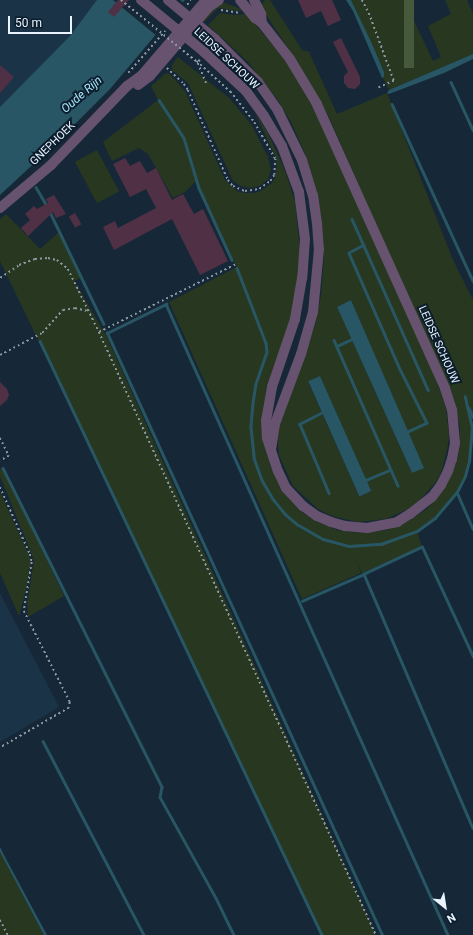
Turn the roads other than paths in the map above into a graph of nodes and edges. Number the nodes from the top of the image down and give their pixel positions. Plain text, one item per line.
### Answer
1 (141, 0) edge
2 (168, 0) edge
3 (206, 0) edge
4 (219, 0) edge
5 (234, 0) edge
6 (241, 0) edge
7 (254, 0) edge
8 (262, 23) junction
9 (121, 94) junction
10 (0, 208) edge
11 (271, 449) junction

1 - 11 street, LEIDSE SCHOUW, bridge
2 - 11 street, LEIDSE SCHOUW, bridge
3 - 9 street, GNEPHOEK
4 - 9 street, GNEPHOEK
5 - 6 street
6 - 8 street, LEIDSE SCHOUW
7 - 8 street, LEIDSE SCHOUW
8 - 11 street, LEIDSE SCHOUW
9 - 10 street, GNEPHOEK

